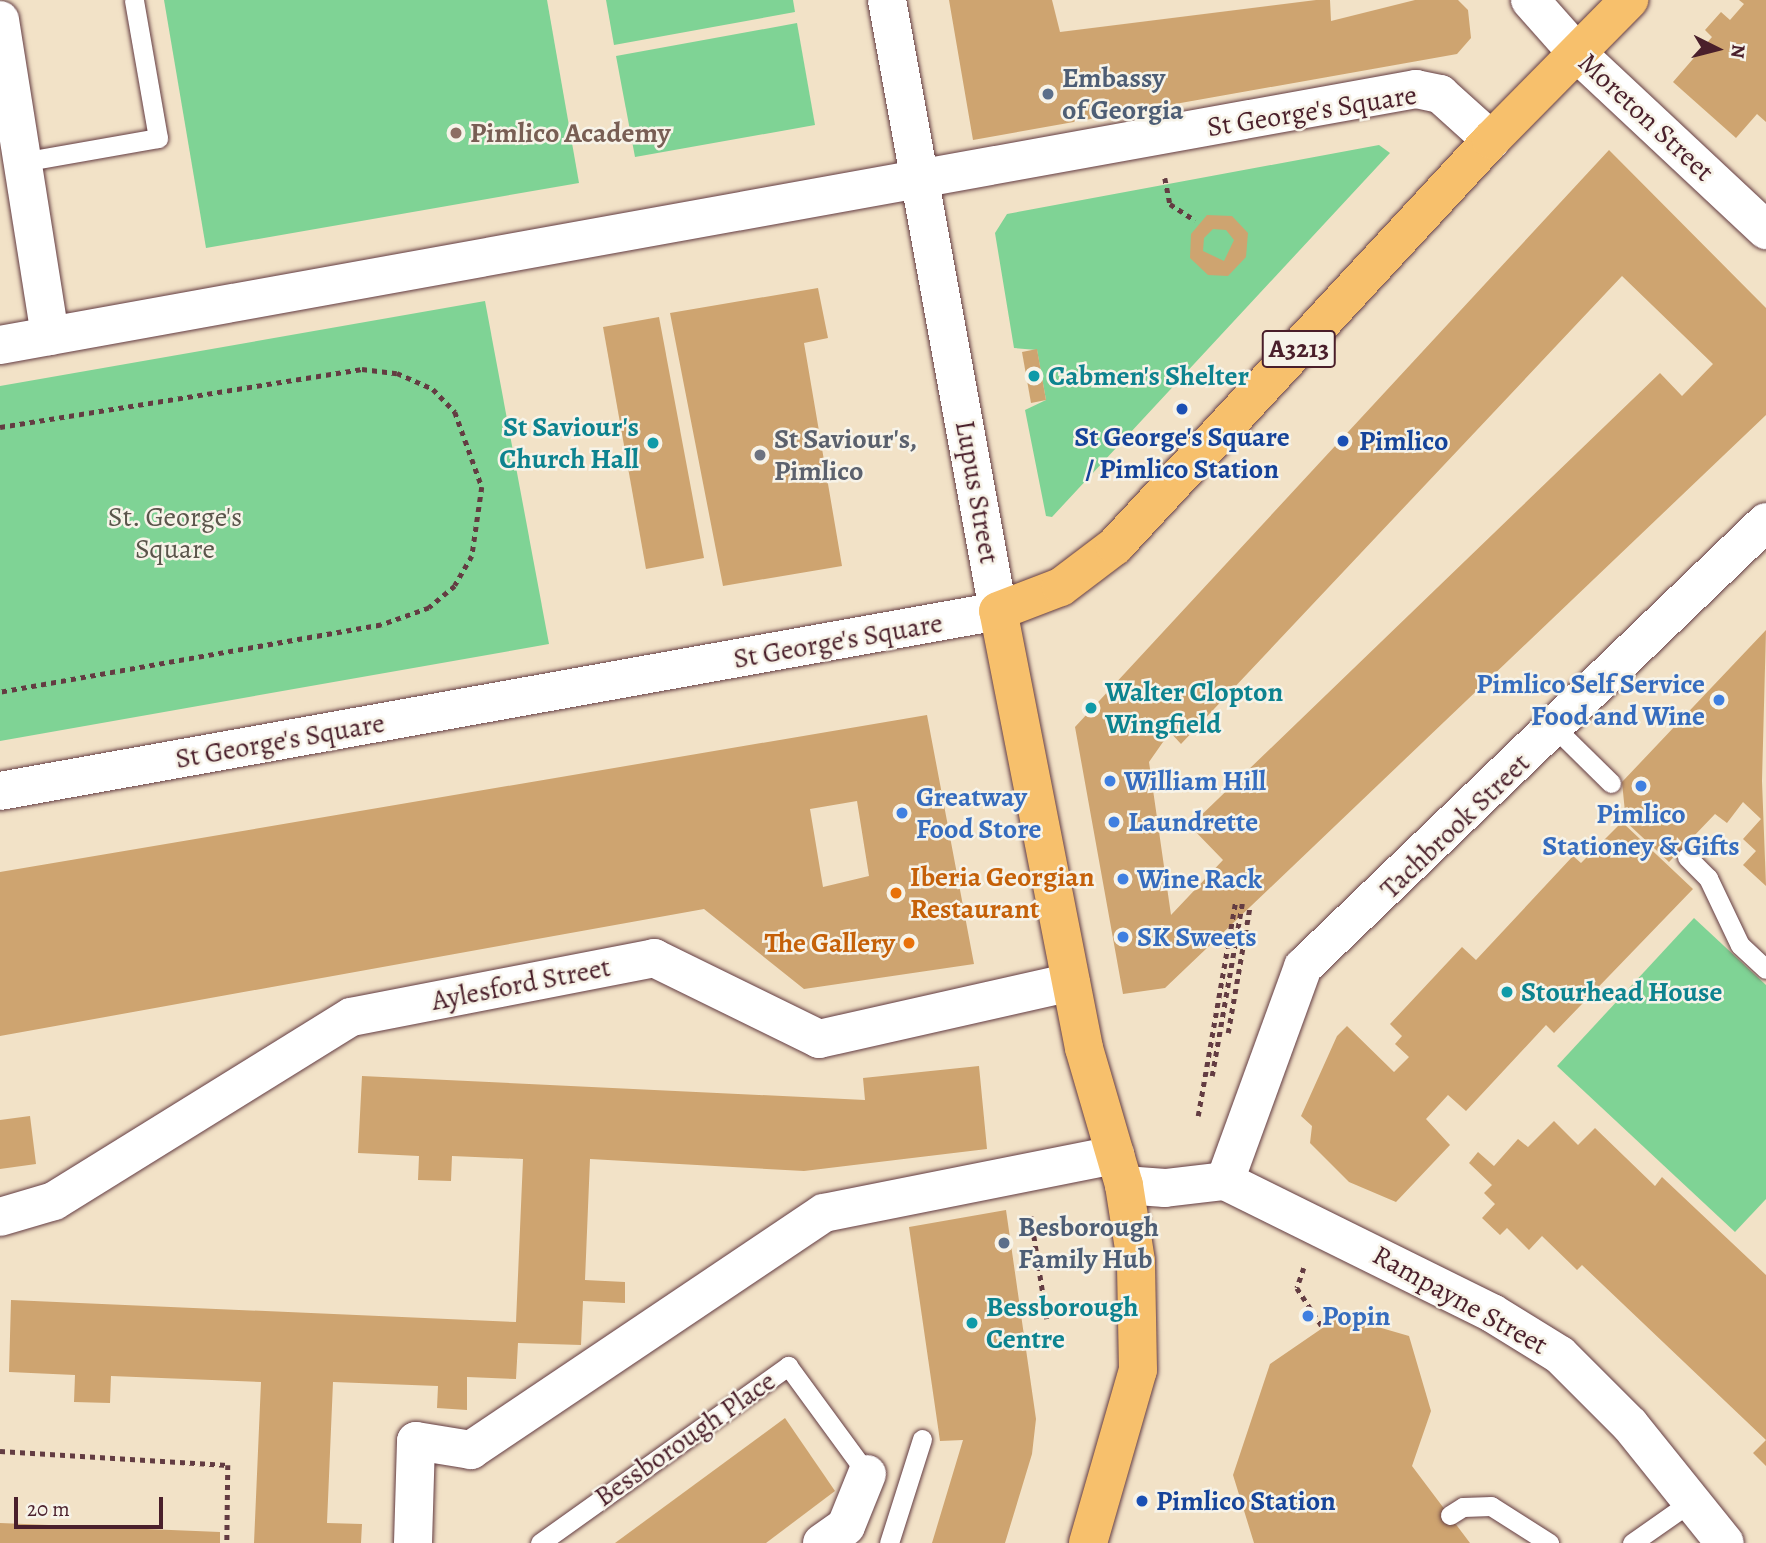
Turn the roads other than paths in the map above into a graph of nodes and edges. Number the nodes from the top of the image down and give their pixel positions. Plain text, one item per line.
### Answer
1 (134, 0) edge
2 (887, 0) edge
3 (1530, 0) edge
4 (1629, 0) edge
5 (0, 20) edge
6 (1578, 54) junction
7 (6, 94) edge
8 (1490, 140) junction
9 (22, 162) junction
10 (920, 178) junction
11 (1766, 230) edge
12 (50, 336) junction
13 (0, 345) edge
14 (1766, 522) edge
15 (998, 611) junction
16 (1556, 729) junction
17 (1611, 783) dead end
18 (0, 791) edge
19 (1687, 857) dead end
20 (1766, 969) edge
21 (1071, 982) junction
22 (1119, 1170) junction
23 (1225, 1181) junction
24 (0, 1217) edge
25 (922, 1439) dead end
26 (867, 1474) joint
27 (1692, 1500) junction
28 (1450, 1516) dead end
29 (413, 1543) edge
30 (540, 1543) edge
31 (822, 1543) edge
32 (889, 1543) edge
33 (1088, 1543) edge
34 (1549, 1543) edge
35 (1632, 1543) edge
36 (1726, 1543) edge

1 - 9 lane
2 - 10 street, Lupus Street
3 - 6 street, Moreton Street
4 - 6 main road, A3213
5 - 7 street
6 - 8 main road, St George's Square / A3213
6 - 11 street, Moreton Street
7 - 9 street
8 - 10 street, St George's Square
8 - 15 main road, St George's Square / A3213
9 - 12 street
10 - 12 street, St George's Square
10 - 15 street, Lupus Street
12 - 13 street, St George's Square
14 - 16 street, Tachbrook Street
15 - 18 street, St George's Square
15 - 21 main road, Lupus Street
16 - 17 lane
16 - 23 street, Tachbrook Street
19 - 20 lane
21 - 22 main road, Lupus Street
21 - 24 street, Aylesford Street
22 - 23 street
22 - 29 street
22 - 33 main road, Lupus Street
23 - 27 street, Rampayne Street
25 - 32 lane
26 - 30 lane, Bessborough Place
26 - 31 street, Bessborough Place
27 - 35 lane
27 - 36 street, Rampayne Street
28 - 34 lane

